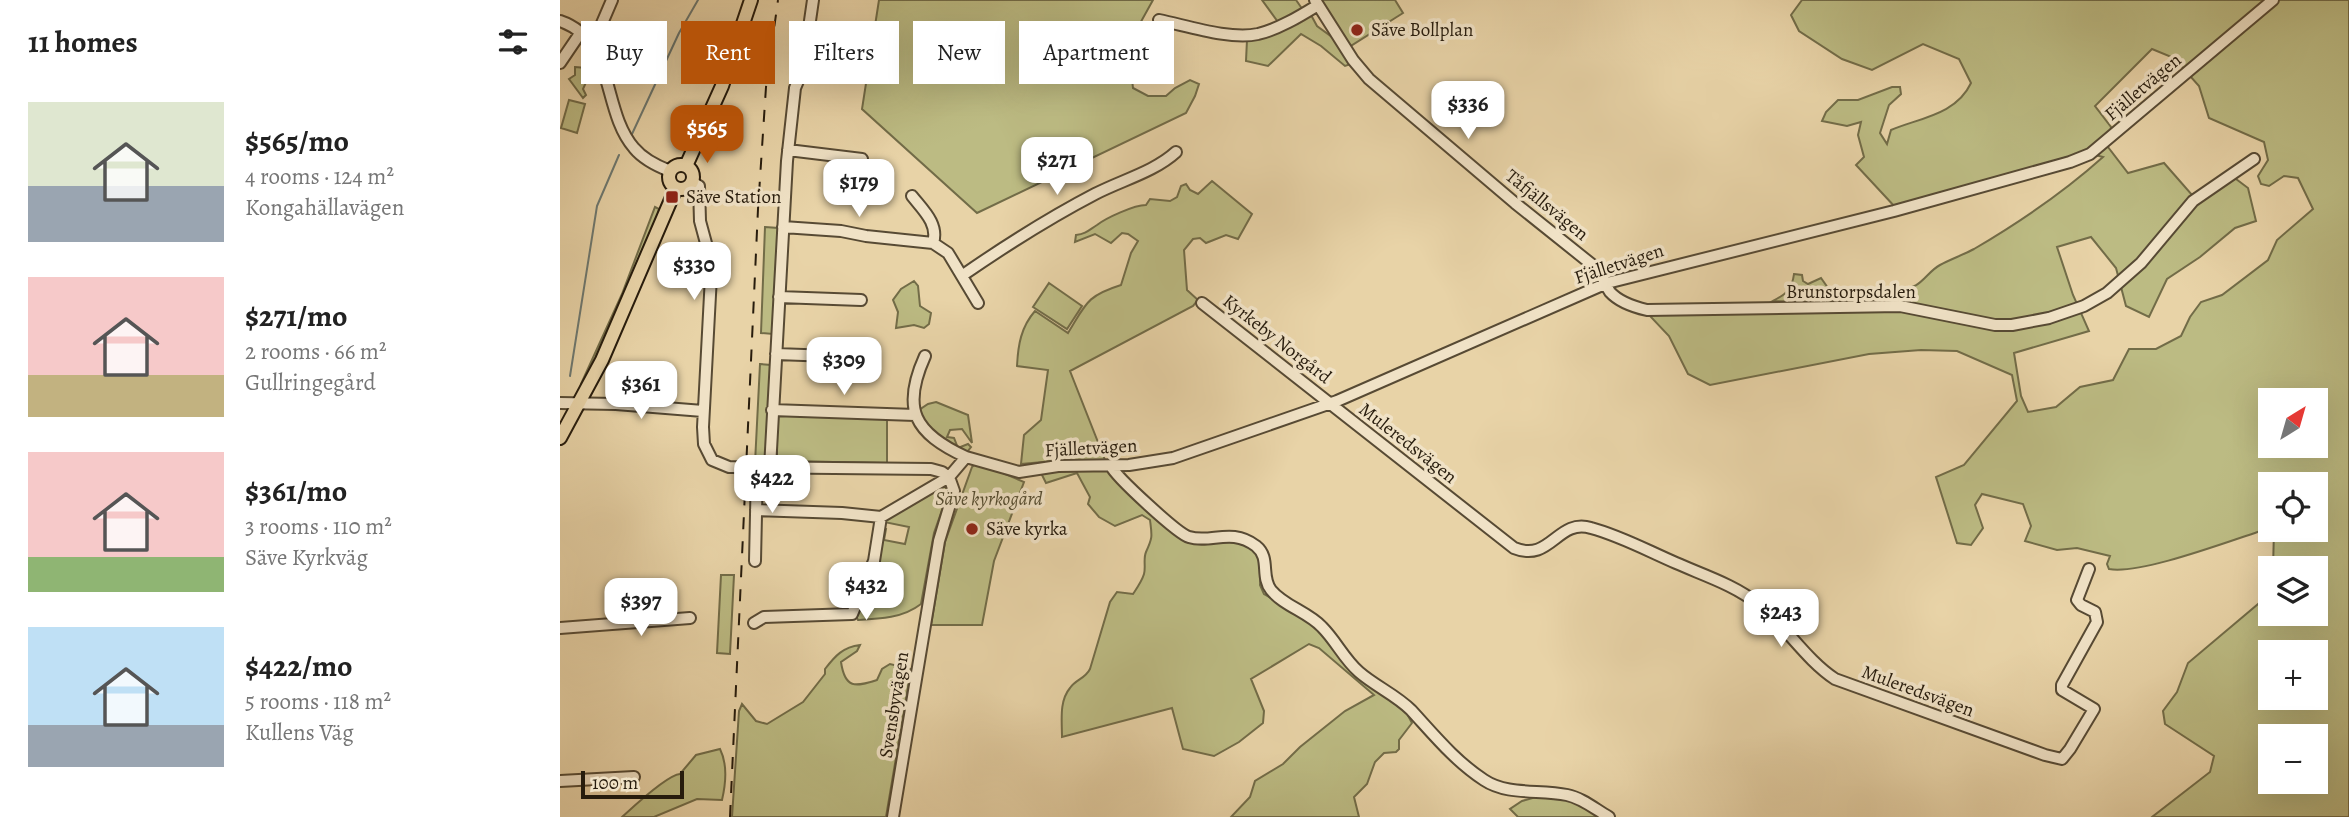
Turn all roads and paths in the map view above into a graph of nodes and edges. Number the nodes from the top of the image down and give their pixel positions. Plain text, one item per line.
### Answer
1 (612, 0) edge
2 (751, 0) edge
3 (814, 0) edge
4 (2273, 0) edge
5 (1317, 3) edge
6 (1159, 20) dead end
7 (560, 21) edge
8 (603, 21) edge
9 (581, 34) edge
10 (581, 40) edge
11 (560, 63) edge
12 (608, 84) edge
13 (788, 150) junction
14 (1176, 152) dead end
15 (862, 159) dead end
16 (2254, 159) dead end
17 (686, 166) junction
18 (670, 171) junction
19 (692, 181) junction
20 (676, 188) junction
21 (912, 196) dead end
22 (783, 227) junction
23 (933, 243) junction
24 (962, 275) junction
25 (1607, 283) junction
26 (779, 297) junction
27 (861, 300) dead end
28 (978, 303) dead end
29 (1202, 303) dead end
30 (776, 354) junction
31 (925, 356) dead end
32 (859, 357) dead end
33 (560, 403) edge
34 (580, 403) junction
35 (1330, 404) junction
36 (772, 410) junction
37 (703, 411) junction
38 (915, 415) junction
39 (560, 438) edge
40 (966, 457) junction
41 (1111, 466) junction
42 (757, 468) junction
43 (770, 468) junction
44 (949, 477) junction
45 (756, 510) junction
46 (881, 517) junction
47 (755, 561) dead end
48 (2089, 569) dead end
49 (690, 618) dead end
50 (754, 623) dead end
51 (560, 628) edge
52 (634, 777) dead end
53 (560, 781) edge
54 (892, 817) edge
55 (1609, 817) edge

1 - 8 street
2 - 17 main road
3 - 13 street
4 - 25 street, Fjälletvägen
5 - 6 street, Tåfjällsvägen
5 - 25 street, Tåfjällsvägen
7 - 9 street
10 - 11 street
12 - 18 street
13 - 15 street
13 - 22 street
14 - 24 street
16 - 25 street, Brunstorpsdalen
17 - 18 main road
17 - 19 main road
18 - 20 main road
19 - 20 main road
19 - 37 street
20 - 34 main road
21 - 23 street
22 - 23 street
22 - 26 street
23 - 24 street
24 - 28 street
25 - 35 street, Fjälletvägen
26 - 27 street
26 - 30 street
29 - 35 street, Kyrkeby Norgård
30 - 32 street
30 - 36 street
31 - 38 street
33 - 34 street
34 - 37 street
34 - 39 main road
35 - 41 street, Fjälletvägen
35 - 48 street, Muleredsvägen
36 - 38 street
36 - 43 street
37 - 42 street
38 - 40 street, Fjälletvägen
40 - 41 street, Fjälletvägen
40 - 44 street
41 - 55 street
42 - 43 street
42 - 45 street
43 - 44 street
44 - 46 street
44 - 54 street, Svensbyvägen
45 - 46 street
45 - 47 street
46 - 50 street
49 - 51 street
52 - 53 street

